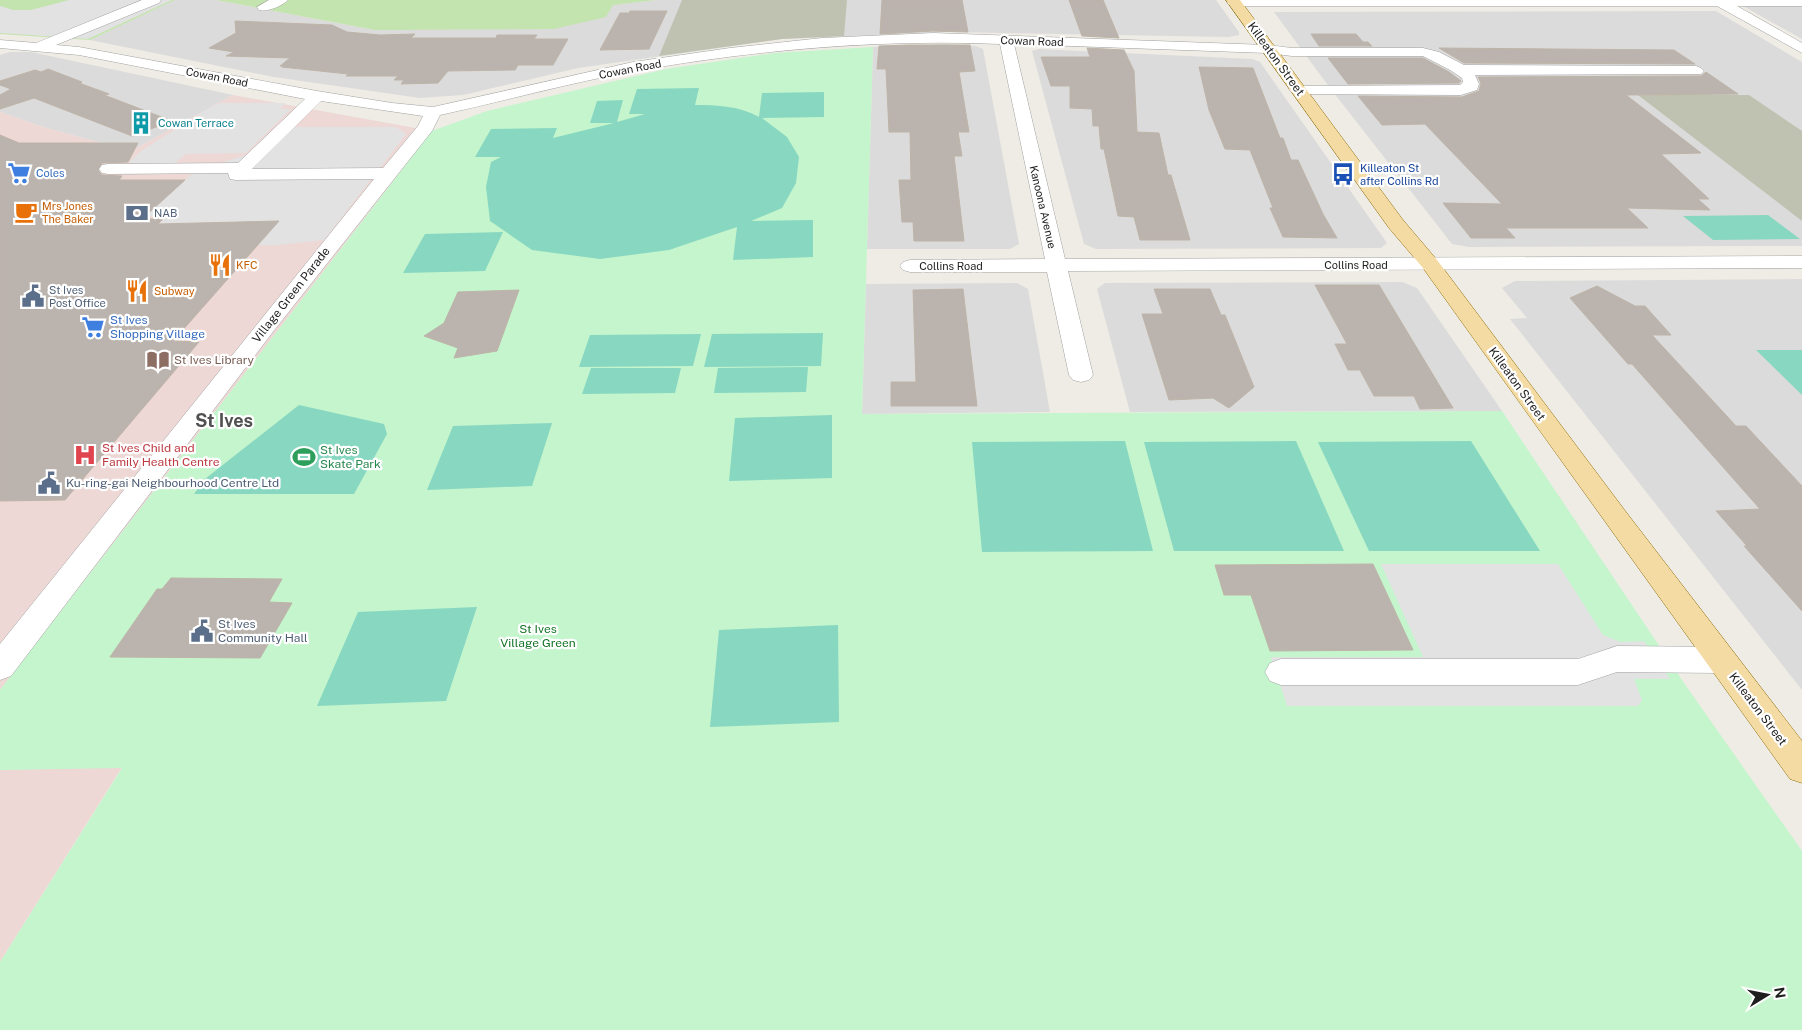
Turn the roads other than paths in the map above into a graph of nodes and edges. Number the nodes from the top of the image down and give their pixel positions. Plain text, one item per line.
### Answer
1 (154, 0) edge
2 (281, 0) edge
3 (1233, 1) edge
4 (1718, 1) edge
5 (1802, 2) edge
6 (100, 7) dead end
7 (264, 7) dead end
8 (76, 25) junction
9 (1258, 36) junction
10 (1006, 40) junction
11 (0, 44) edge
12 (36, 47) junction
13 (1223, 48) junction
14 (1267, 49) junction
15 (1802, 49) edge
16 (1461, 70) junction
17 (1696, 71) dead end
18 (1297, 89) junction
19 (317, 96) junction
20 (433, 112) junction
21 (242, 168) junction
22 (108, 169) dead end
23 (388, 173) junction
24 (1802, 262) edge
25 (1430, 264) junction
26 (1055, 265) junction
27 (910, 266) dead end
28 (1081, 375) dead end
29 (1721, 660) junction
30 (0, 667) edge
31 (1281, 672) dead end
32 (1802, 768) edge

1 - 8 street
2 - 7 street
3 - 4 street
3 - 9 main road, Killeaton Street
4 - 5 street
4 - 15 street
6 - 8 street
8 - 12 street
9 - 13 street
9 - 14 main road, Killeaton Street
10 - 13 street, Cowan Road
10 - 20 street, Cowan Road
10 - 26 street, Kanoona Avenue
11 - 12 street, Cowan Road
12 - 19 street, Cowan Road
13 - 14 street, Cowan Road
14 - 16 street, Cowan Road
14 - 18 main road, Killeaton Street
16 - 17 street
16 - 18 street
18 - 25 main road, Killeaton Street
19 - 20 street, Cowan Road
19 - 21 street
20 - 23 street, Village Green Parade
21 - 22 street
21 - 23 street
23 - 30 street, Village Green Parade
24 - 25 street, Collins Road
25 - 26 street, Collins Road
25 - 29 main road, Killeaton Street
26 - 27 street, Collins Road
26 - 28 street, Kanoona Avenue
29 - 31 street
29 - 32 main road, Killeaton Street

